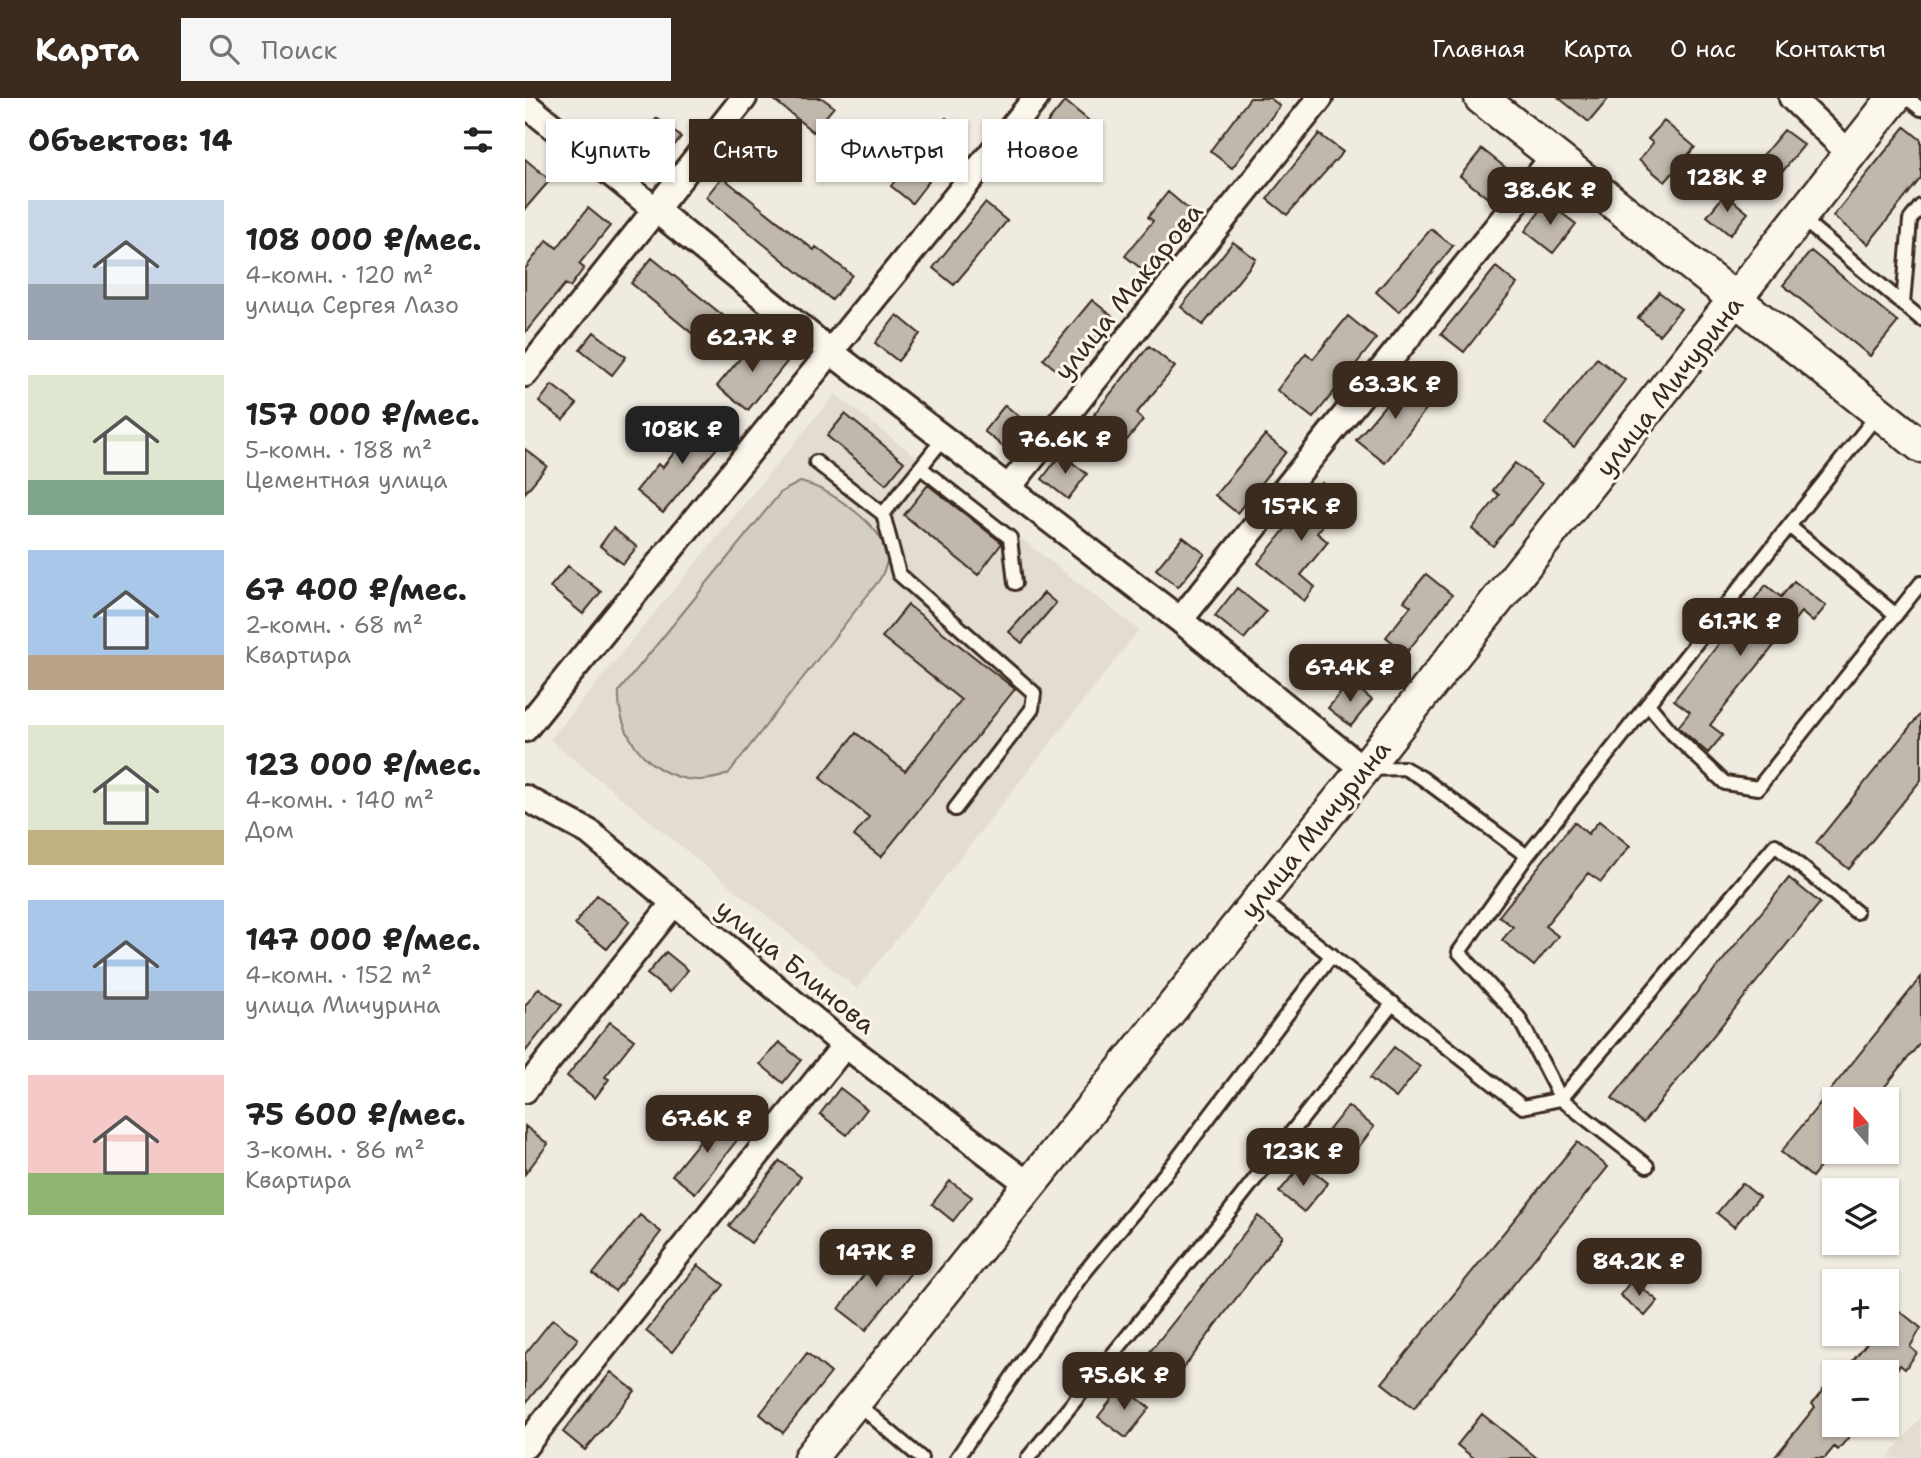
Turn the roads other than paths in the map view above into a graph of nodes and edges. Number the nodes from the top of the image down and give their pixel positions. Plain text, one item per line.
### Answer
1 (744, 98) edge
2 (1037, 98) edge
3 (1320, 98) edge
4 (1481, 98) edge
5 (1792, 98) edge
6 (1894, 98) edge
7 (1907, 98) edge
8 (525, 104) edge
9 (1921, 109) edge
10 (1849, 153) junction
11 (1554, 156) junction
12 (1921, 206) edge
13 (654, 210) junction
14 (1801, 218) junction
15 (1736, 301) junction
16 (1903, 304) junction
17 (1921, 319) edge
18 (831, 352) junction
19 (525, 374) edge
20 (1879, 412) junction
21 (943, 439) junction
22 (1921, 446) edge
23 (816, 462) dead end
24 (921, 468) junction
25 (1009, 487) junction
26 (883, 514) junction
27 (1789, 526) junction
28 (1014, 583) dead end
29 (1921, 583) edge
30 (1896, 615) junction
31 (1180, 620) junction
32 (1647, 704) junction
33 (525, 729) edge
34 (1364, 769) junction
35 (525, 798) edge
36 (955, 809) dead end
37 (1527, 856) junction
38 (1259, 898) junction
39 (673, 904) junction
40 (1856, 912) dead end
41 (1332, 955) junction
42 (1393, 1003) junction
43 (845, 1045) junction
44 (525, 1090) edge
45 (1561, 1099) junction
46 (1647, 1166) dead end
47 (1028, 1184) junction
48 (855, 1402) junction
49 (525, 1446) edge
50 (810, 1458) edge
51 (921, 1458) edge
52 (957, 1458) edge
53 (1028, 1458) edge

1 - 13 street
2 - 18 street
3 - 25 street, улица Макарова
4 - 11 street
5 - 10 street
6 - 10 street, улица Мичурина
7 - 9 lane
8 - 13 street
10 - 14 street, улица Мичурина
11 - 15 street
11 - 31 street
12 - 16 lane
13 - 18 street
13 - 19 street
14 - 15 street, улица Мичурина
14 - 16 lane
15 - 20 street
15 - 34 street, улица Мичурина
16 - 17 lane
18 - 21 street
18 - 33 street
20 - 22 street
20 - 27 lane
21 - 24 lane
21 - 25 street
23 - 26 lane
24 - 26 lane
24 - 28 lane
25 - 31 street
26 - 36 lane
27 - 30 lane
27 - 32 lane
29 - 30 lane
30 - 32 lane
31 - 34 street
32 - 37 lane
34 - 37 lane
34 - 38 street, улица Мичурина
35 - 39 street, улица Блинова
37 - 45 lane
38 - 41 lane
38 - 47 street, улица Мичурина
39 - 43 street, улица Блинова
39 - 44 street
40 - 45 lane
41 - 42 lane
41 - 52 lane
42 - 45 lane
42 - 53 lane
43 - 47 street, улица Блинова
43 - 49 street
45 - 46 lane
47 - 48 street, улица Мичурина
48 - 50 street, улица Мичурина
48 - 51 lane

